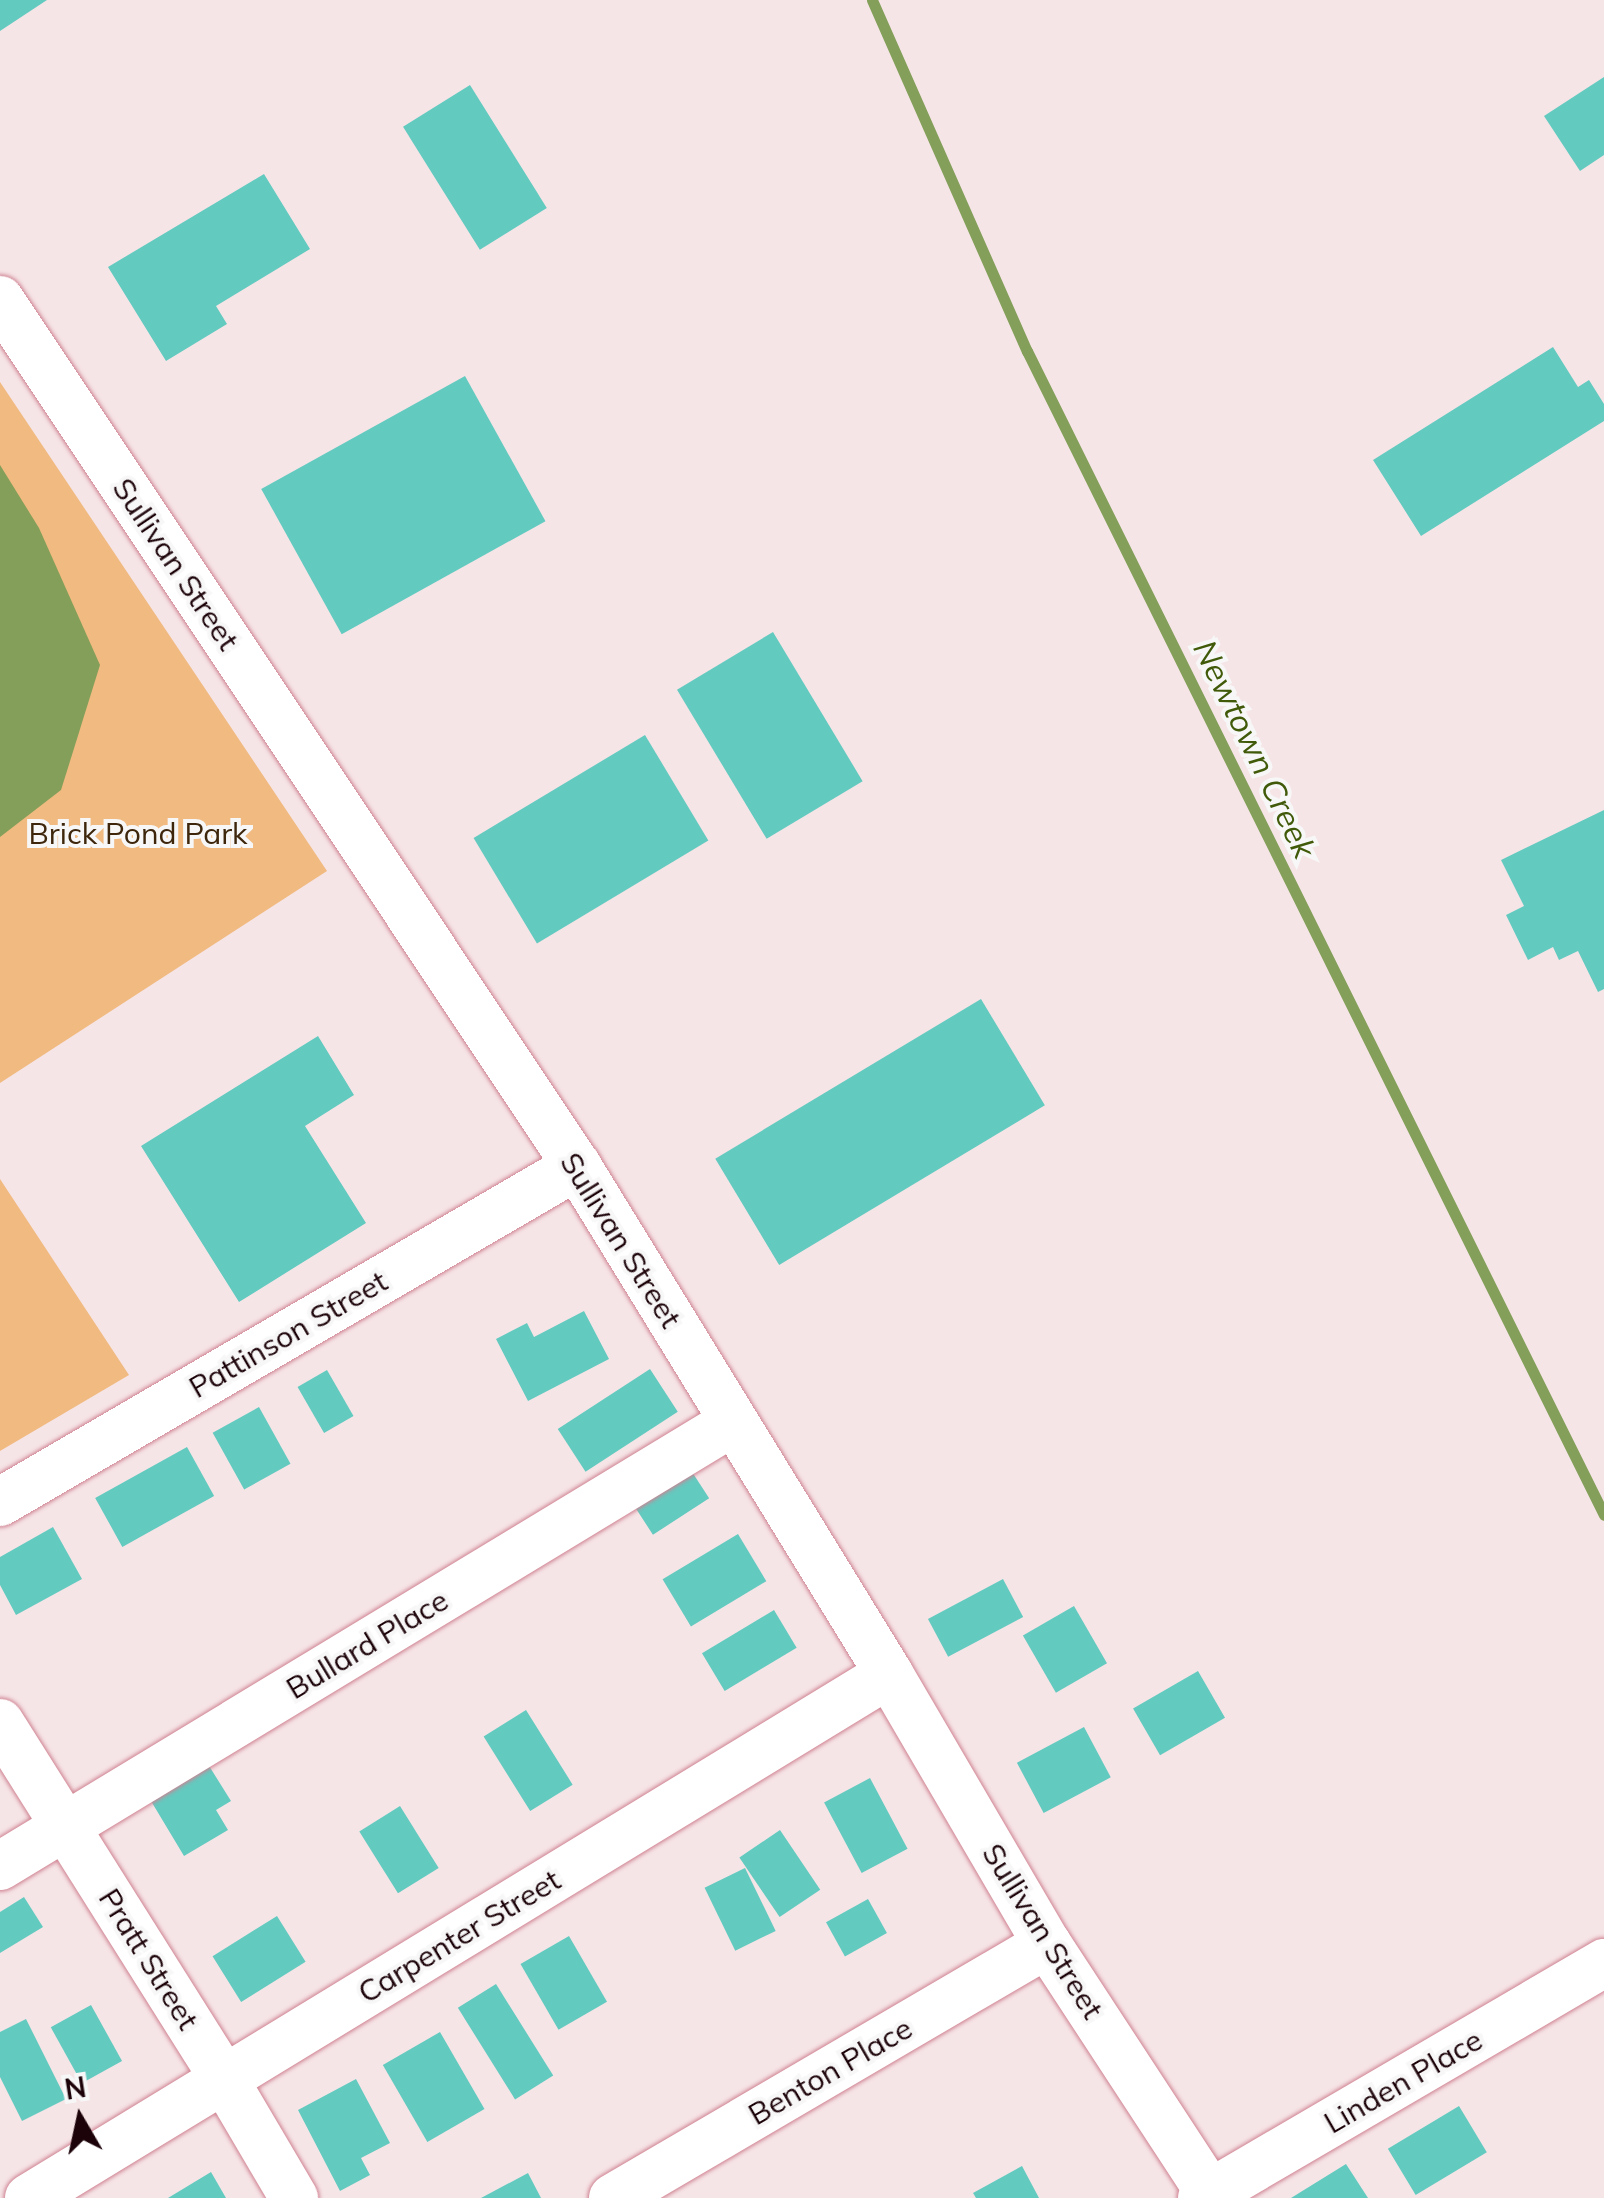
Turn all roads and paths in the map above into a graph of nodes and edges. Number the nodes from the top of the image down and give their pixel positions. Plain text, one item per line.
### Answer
1 (0, 300) edge
2 (577, 1166) junction
3 (733, 1422) junction
4 (0, 1502) edge
5 (889, 1674) junction
6 (0, 1722) edge
7 (65, 1827) junction
8 (0, 1866) edge
9 (1048, 1944) junction
10 (1604, 1963) edge
11 (224, 2079) junction
12 (1209, 2196) edge
13 (29, 2198) edge
14 (294, 2198) edge
15 (613, 2198) edge

1 - 2 street, Sullivan Street
2 - 3 street, Sullivan Street
2 - 4 street, Pattinson Street
3 - 5 street, Sullivan Street
3 - 7 street, Bullard Place
5 - 9 street, Sullivan Street
5 - 11 street, Carpenter Street
6 - 7 street, Pratt Street
7 - 8 street, Bullard Place
7 - 11 street, Pratt Street
9 - 12 street, Sullivan Street
9 - 15 street, Benton Place
10 - 12 street, Linden Place
11 - 13 street, Carpenter Street
11 - 14 street, Pratt Street

